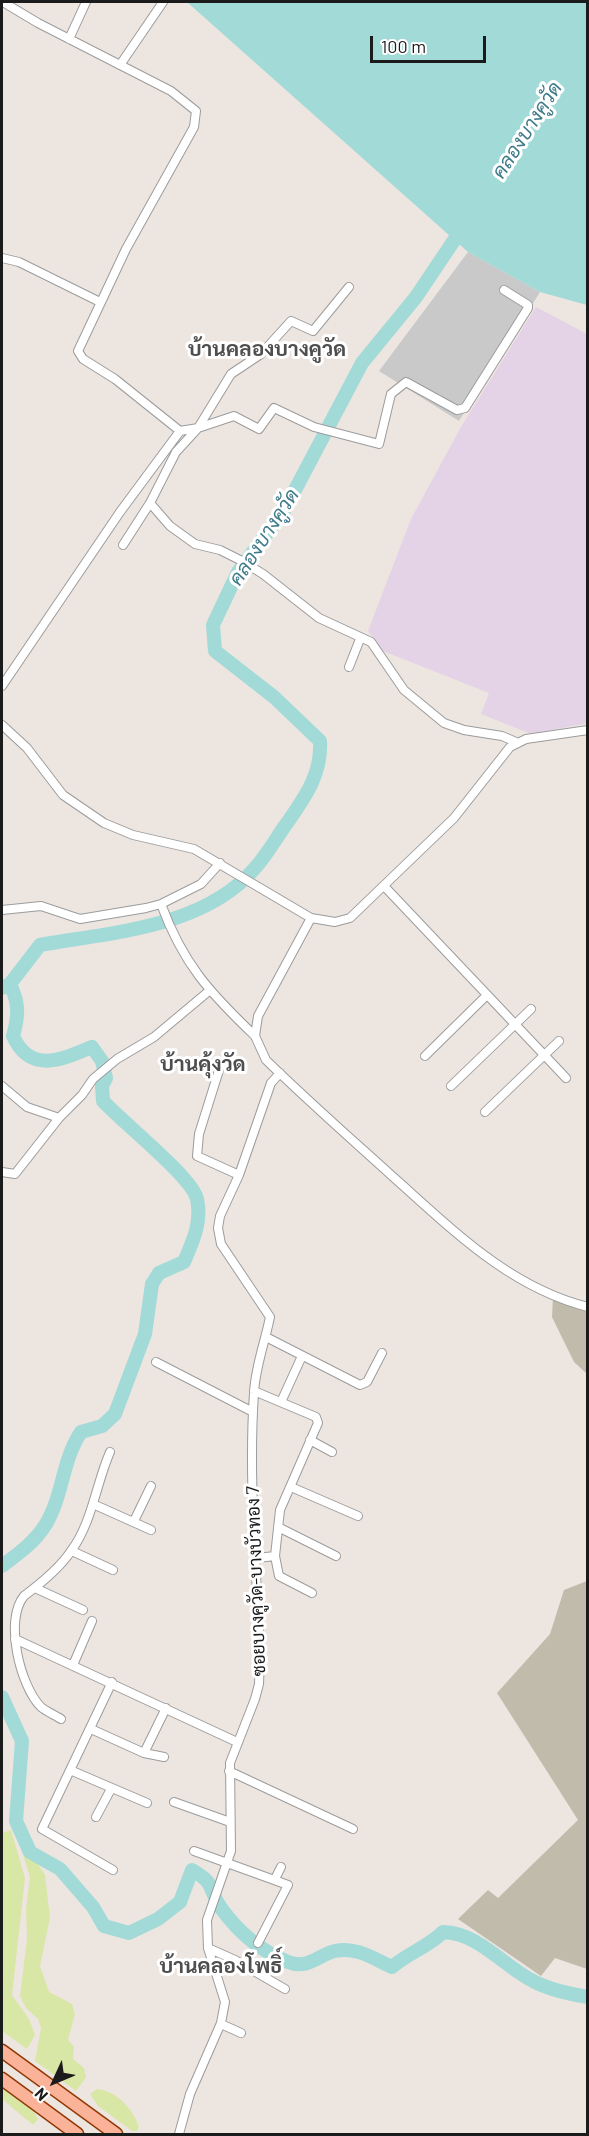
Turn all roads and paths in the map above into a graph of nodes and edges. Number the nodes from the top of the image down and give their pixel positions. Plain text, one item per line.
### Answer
1 (3, 2) edge
2 (86, 2) edge
3 (163, 2) edge
4 (69, 39) junction
5 (120, 65) junction
6 (2, 258) edge
7 (349, 287) dead end
8 (504, 290) dead end
9 (100, 302) junction
10 (198, 428) junction
11 (180, 431) junction
12 (150, 503) junction
13 (123, 545) dead end
14 (360, 639) junction
15 (349, 667) dead end
16 (2, 686) edge
17 (2, 725) edge
18 (588, 730) edge
19 (516, 742) junction
20 (220, 863) junction
21 (384, 886) junction
22 (162, 907) junction
23 (2, 910) edge
24 (311, 918) junction
25 (209, 991) junction
26 (486, 996) junction
27 (531, 1009) dead end
28 (514, 1025) junction
29 (255, 1035) junction
30 (559, 1041) dead end
31 (544, 1055) junction
32 (425, 1056) dead end
33 (220, 1067) dead end
34 (280, 1073) junction
35 (566, 1078) dead end
36 (2, 1086) edge
37 (451, 1086) dead end
38 (484, 1112) dead end
39 (58, 1118) junction
40 (2, 1172) edge
41 (239, 1175) junction
42 (588, 1307) edge
43 (266, 1337) junction
44 (382, 1353) dead end
45 (302, 1356) junction
46 (156, 1362) dead end
47 (254, 1391) junction
48 (281, 1402) junction
49 (253, 1412) junction
50 (310, 1440) junction
51 (110, 1452) dead end
52 (332, 1452) dead end
53 (151, 1486) dead end
54 (291, 1487) junction
55 (93, 1504) junction
56 (358, 1516) dead end
57 (134, 1521) junction
58 (278, 1527) junction
59 (150, 1530) dead end
60 (72, 1551) junction
61 (275, 1556) junction
62 (336, 1556) dead end
63 (256, 1558) junction
64 (113, 1570) dead end
65 (35, 1588) junction
66 (312, 1593) dead end
67 (83, 1610) dead end
68 (92, 1622) dead end
69 (15, 1639) junction
70 (73, 1665) junction
71 (112, 1682) junction
72 (166, 1708) junction
73 (61, 1719) dead end
74 (91, 1728) junction
75 (237, 1742) junction
76 (144, 1753) junction
77 (164, 1757) dead end
78 (70, 1770) junction
79 (230, 1771) junction
80 (111, 1789) junction
81 (174, 1802) dead end
82 (147, 1803) dead end
83 (96, 1817) dead end
84 (230, 1822) junction
85 (353, 1829) dead end
86 (195, 1851) dead end
87 (227, 1862) junction
88 (281, 1867) dead end
89 (112, 1869) dead end
90 (275, 1879) junction
91 (258, 1943) dead end
92 (208, 1948) junction
93 (285, 1989) dead end
94 (221, 2024) junction
95 (241, 2032) dead end
96 (2, 2051) edge
97 (2, 2079) edge
98 (77, 2134) edge
99 (116, 2134) edge
100 (179, 2134) edge

1 - 4 street
2 - 4 street
3 - 5 street
4 - 5 street
5 - 9 street
6 - 9 street
7 - 10 street
8 - 10 street
9 - 11 street
10 - 11 street
10 - 12 street
11 - 16 street
12 - 13 street
12 - 14 street
14 - 15 street
14 - 19 street
17 - 20 street
18 - 19 street
19 - 21 street
20 - 22 street
20 - 24 street
21 - 24 street
21 - 26 street
22 - 23 street
22 - 25 street
24 - 29 street
25 - 29 street
25 - 39 street
26 - 28 street
26 - 32 street
27 - 28 street
28 - 31 street
28 - 37 street
29 - 34 street
30 - 31 street
31 - 35 street
31 - 38 street
33 - 41 street
34 - 41 street, ซอยบางคูวัด-บางบัวทอง 7
34 - 42 street
36 - 39 street
39 - 40 street
41 - 43 street, ซอยบางคูวัด-บางบัวทอง 7
43 - 45 street
43 - 47 street, ซอยบางคูวัด-บางบัวทอง 7
44 - 45 street
45 - 48 street
46 - 49 street
47 - 48 street
47 - 49 street, ซอยบางคูวัด-บางบัวทอง 7
48 - 50 street
49 - 63 street, ซอยบางคูวัด-บางบัวทอง 7
50 - 52 street
50 - 54 street
51 - 55 street
53 - 57 street
54 - 56 street
54 - 58 street
55 - 57 street
55 - 60 street
57 - 59 street
58 - 61 street
58 - 62 street
60 - 64 street
60 - 65 street
61 - 63 street
61 - 66 street
63 - 75 street, ซอยบางคูวัด-บางบัวทอง 7
65 - 67 street
65 - 69 street
68 - 70 street
69 - 70 street
69 - 73 street
70 - 71 street
71 - 72 street
71 - 74 street
72 - 75 street
72 - 76 street
74 - 76 street
74 - 78 street
75 - 79 street, ซอยบางคูวัด-บางบัวทอง 7
76 - 77 street
78 - 80 street
78 - 89 street
79 - 84 street, ซอยบางคูวัด-บางบัวทอง 7
79 - 85 street
80 - 82 street
80 - 83 street
81 - 84 street
84 - 87 street, ซอยบางคูวัด-บางบัวทอง 7
86 - 87 street
87 - 90 street
87 - 92 street, ซอยบางคูวัด-บางบัวทอง 7
88 - 90 street
90 - 91 street
92 - 93 street
92 - 94 street, ซอยบางคูวัด-บางบัวทอง 7
94 - 95 street
94 - 100 street, ซอยบางคูวัด-บางบัวทอง 7
96 - 99 main road
97 - 98 main road

